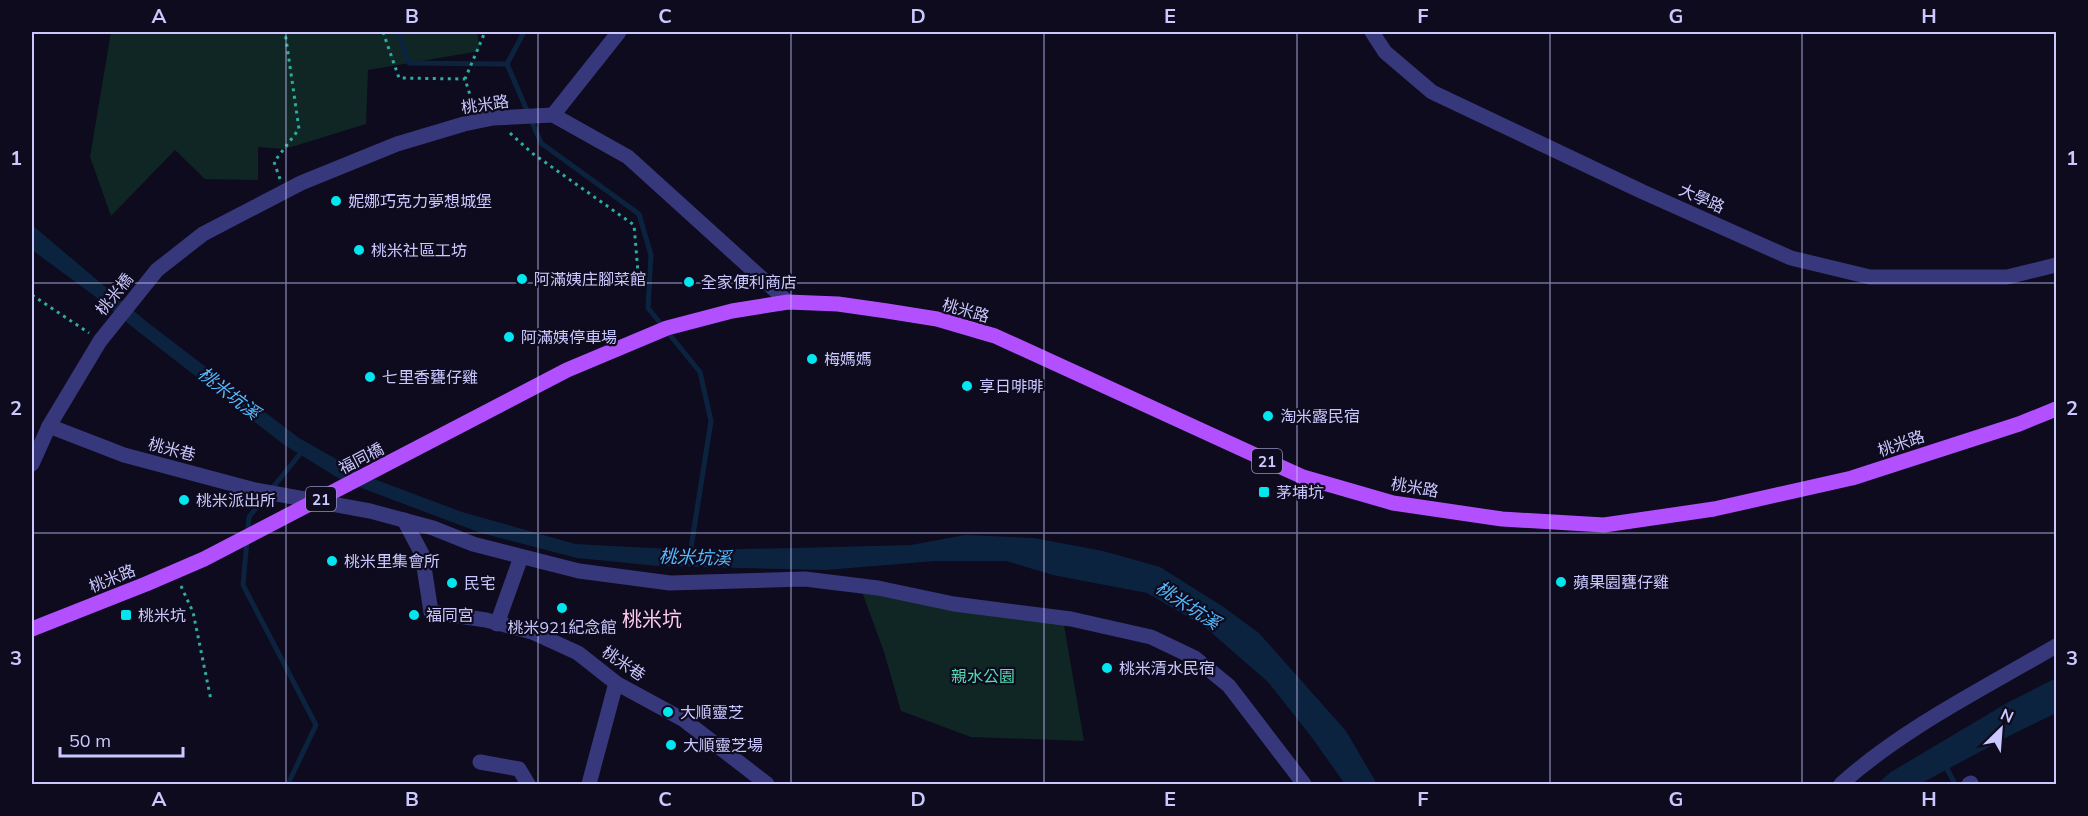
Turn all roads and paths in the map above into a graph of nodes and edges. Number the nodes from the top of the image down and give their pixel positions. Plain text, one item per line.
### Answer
1 (285, 32) edge
2 (383, 32) edge
3 (485, 32) edge
4 (619, 32) edge
5 (1372, 32) edge
6 (465, 79) junction
7 (553, 115) junction
8 (486, 120) junction
9 (285, 192) junction
10 (2056, 265) edge
11 (157, 270) joint
12 (638, 272) dead end
13 (32, 295) edge
14 (788, 302) junction
15 (100, 340) junction
16 (2056, 409) edge
17 (49, 426) junction
18 (438, 439) joint
19 (32, 464) edge
20 (404, 520) junction
21 (521, 557) junction
22 (204, 559) joint
23 (174, 572) junction
24 (497, 624) junction
25 (32, 629) edge
26 (2056, 646) edge
27 (616, 683) junction
28 (210, 700) dead end
29 (480, 762) dead end
30 (528, 784) edge
31 (590, 784) edge
32 (767, 784) edge
33 (1304, 784) edge
34 (1841, 784) edge

1 - 9 path
2 - 6 path
3 - 6 path
4 - 7 street
5 - 10 street, 大學路
6 - 8 path
7 - 8 street, 桃米路
7 - 14 street
8 - 9 street, 桃米路
8 - 12 path
9 - 11 street, 桃米路
11 - 15 street, 桃米橋
13 - 15 path
14 - 16 main road, 桃米路 / 21
14 - 18 main road, 桃米路 / 21
15 - 17 street, 桃米橋
17 - 19 street, 桃米橋
17 - 20 street, 桃米巷
18 - 22 main road, 福同橋 / 21
20 - 21 street
20 - 24 street, 桃米巷
21 - 24 street
21 - 33 street
22 - 23 main road, 桃米路 / 21
23 - 25 main road, 桃米路 / 21
23 - 28 path
24 - 27 street, 桃米巷
26 - 34 street
27 - 31 street
27 - 32 street, 桃米巷
29 - 30 street

